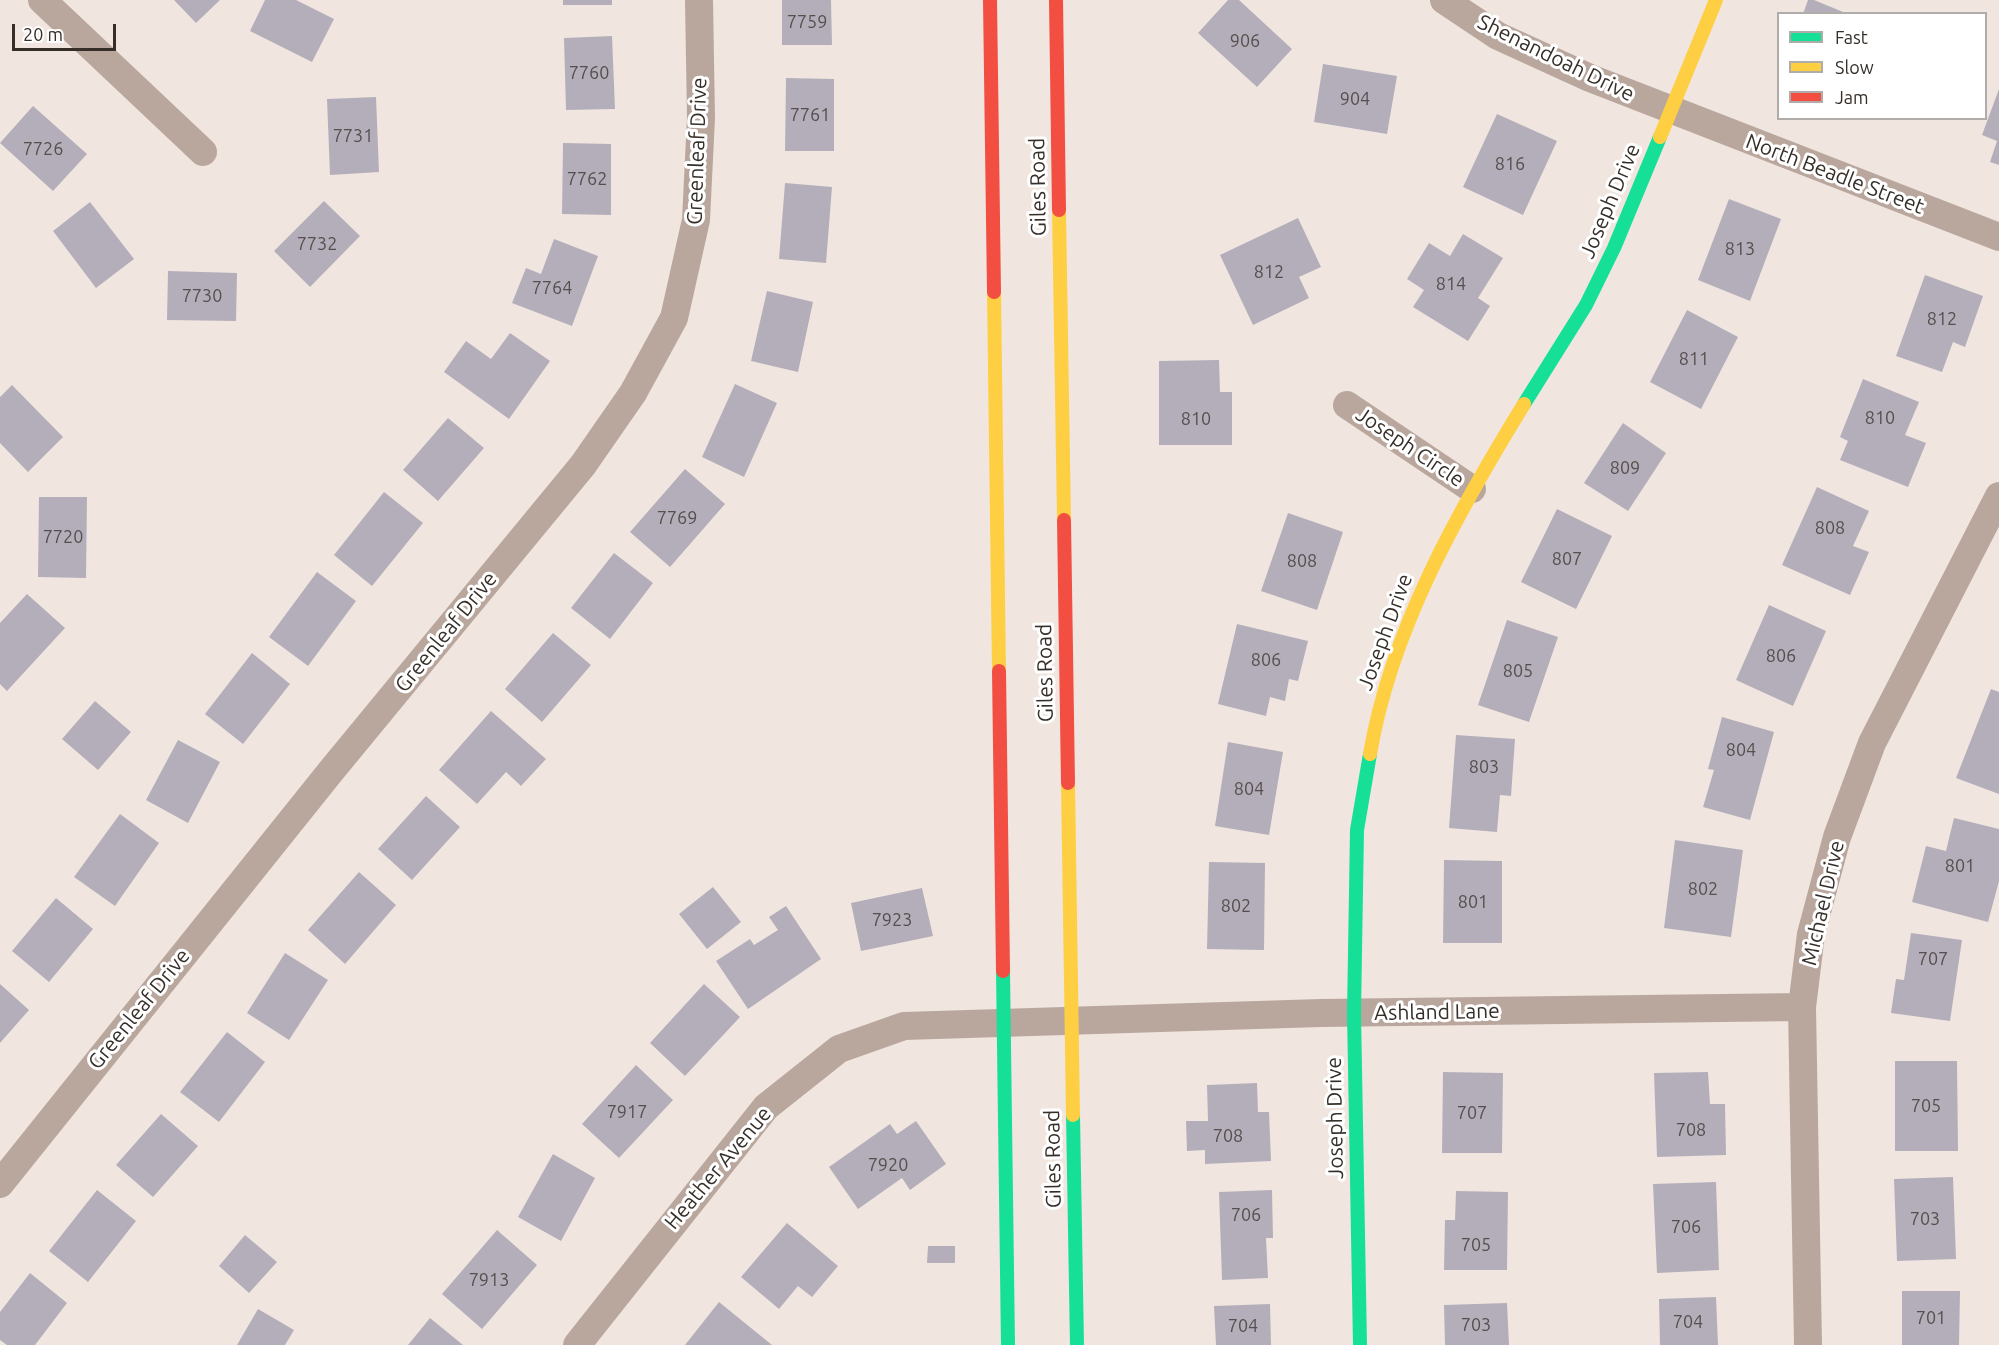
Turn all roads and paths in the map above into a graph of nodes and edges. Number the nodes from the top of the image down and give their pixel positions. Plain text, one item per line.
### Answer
1 (42, 0) edge
2 (699, 0) edge
3 (990, 0) edge
4 (1056, 0) edge
5 (1444, 0) edge
6 (1716, 0) edge
7 (1671, 111) junction
8 (203, 152) dead end
9 (1999, 237) edge
10 (1347, 405) dead end
11 (1472, 489) junction
12 (1999, 496) edge
13 (1802, 1007) junction
14 (1354, 1013) junction
15 (1071, 1021) junction
16 (1005, 1022) junction
17 (0, 1184) edge
18 (577, 1345) edge
19 (1008, 1345) edge
20 (1077, 1345) edge
21 (1360, 1345) edge
22 (1808, 1345) edge

1 - 8 street
2 - 17 street, Greenleaf Drive
3 - 16 main road
4 - 15 main road, Giles Road
5 - 7 street, Shenandoah Drive
6 - 7 main road, Joseph Drive
7 - 9 street, North Beadle Street
7 - 11 main road, Joseph Drive
10 - 11 street, Joseph Circle
11 - 14 main road, Joseph Drive
12 - 13 street, Michael Drive
13 - 14 street, Ashland Lane
13 - 22 street, Michael Drive
14 - 15 street, Ashland Lane
14 - 21 main road, Joseph Drive
15 - 16 street, Heather Avenue
15 - 20 main road, Giles Road
16 - 18 street, Heather Avenue
16 - 19 main road

